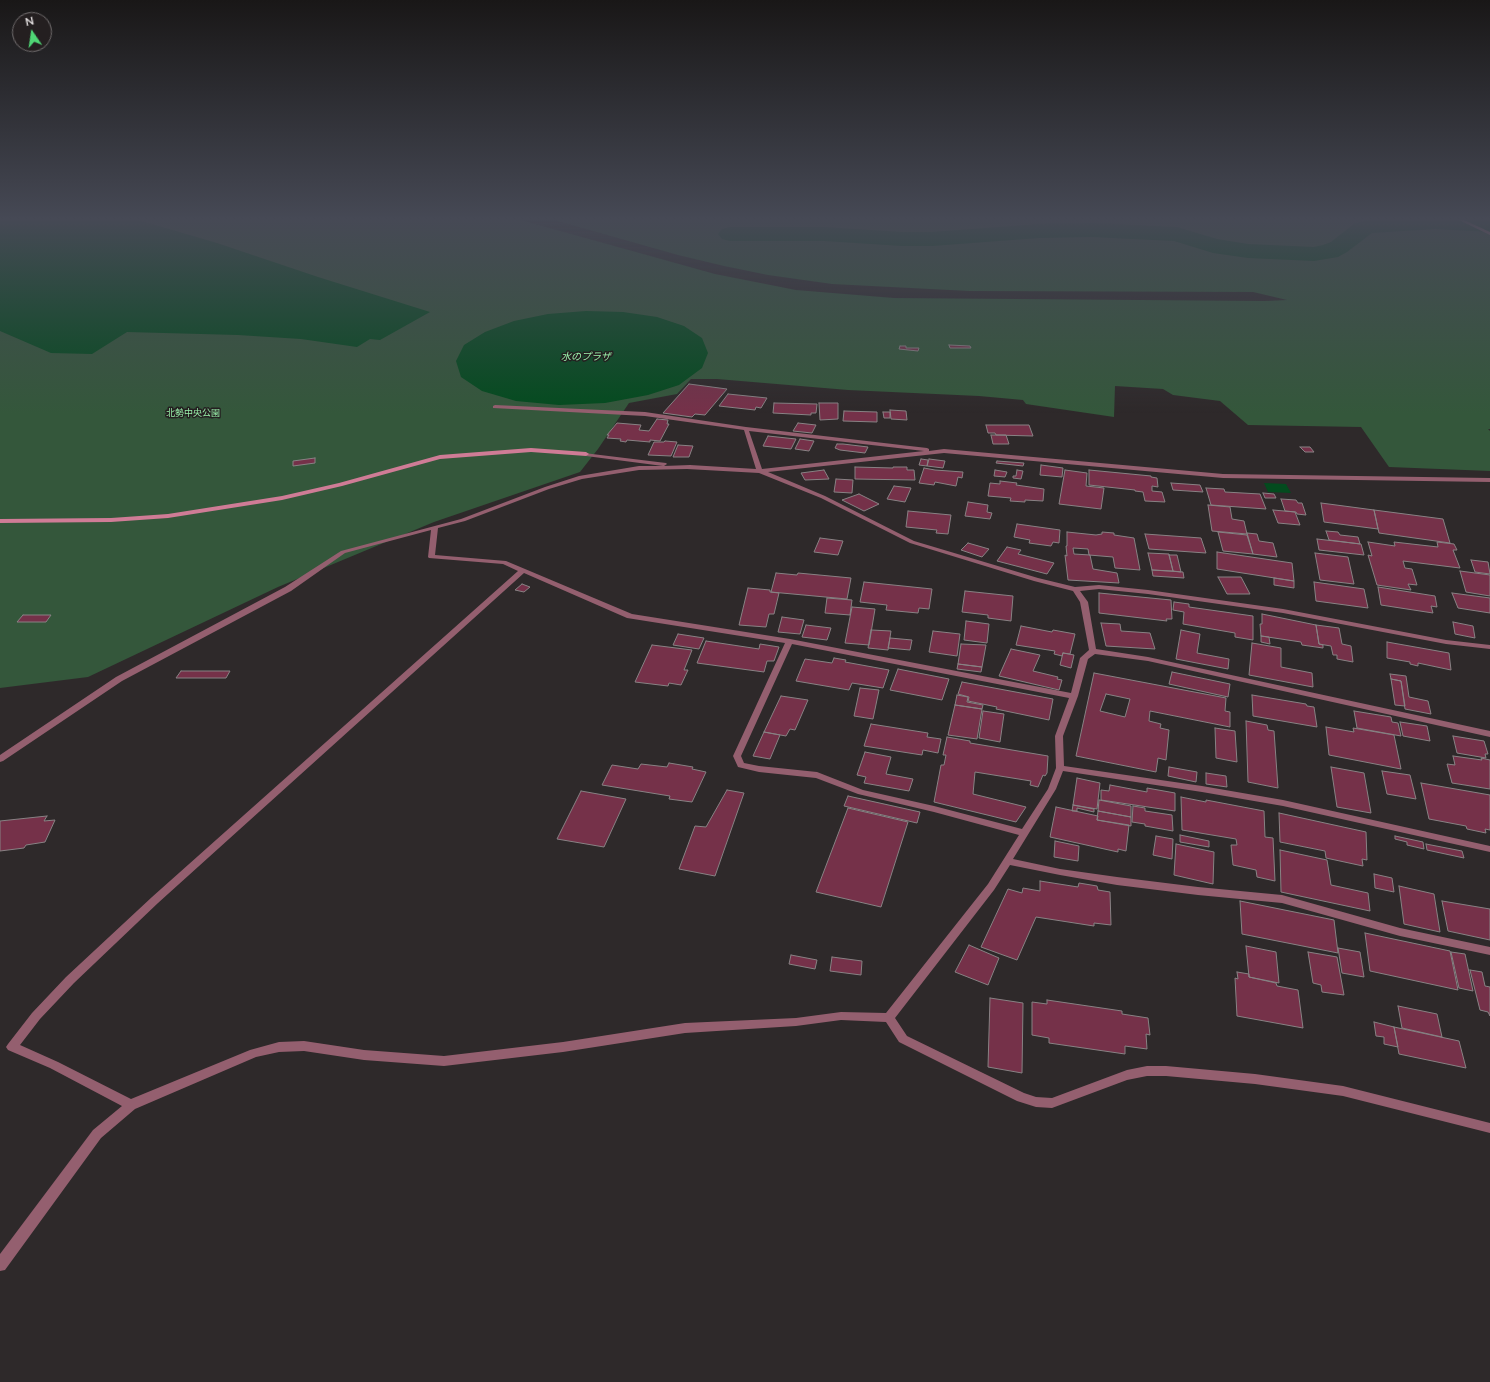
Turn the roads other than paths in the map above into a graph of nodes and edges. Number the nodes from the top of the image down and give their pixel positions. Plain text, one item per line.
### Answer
1 (495, 407) dead end
2 (746, 429) junction
3 (944, 451) junction
4 (690, 468) junction
5 (760, 471) junction
6 (1490, 480) edge
7 (0, 521) edge
8 (435, 527) junction
9 (522, 571) junction
10 (1075, 589) junction
11 (790, 641) junction
12 (1490, 647) edge
13 (1093, 651) junction
14 (1074, 696) junction
15 (1490, 734) edge
16 (0, 759) edge
17 (1060, 768) junction
18 (1024, 833) junction
19 (1490, 849) edge
20 (1008, 861) junction
21 (1490, 952) edge
22 (889, 1018) junction
23 (130, 1105) junction
24 (1490, 1128) edge
25 (0, 1265) edge

1 - 2 street
2 - 3 street
2 - 5 street
3 - 5 street
3 - 6 street
4 - 5 street
4 - 7 street
4 - 8 street
5 - 10 street
8 - 9 street
8 - 16 street
9 - 11 street
9 - 23 street
10 - 12 street
10 - 13 street
11 - 14 street
11 - 18 street
13 - 14 street
13 - 15 street
14 - 17 street
17 - 18 street
17 - 19 street
18 - 20 street
20 - 21 street
20 - 22 street
22 - 23 street
22 - 24 street
23 - 25 street

